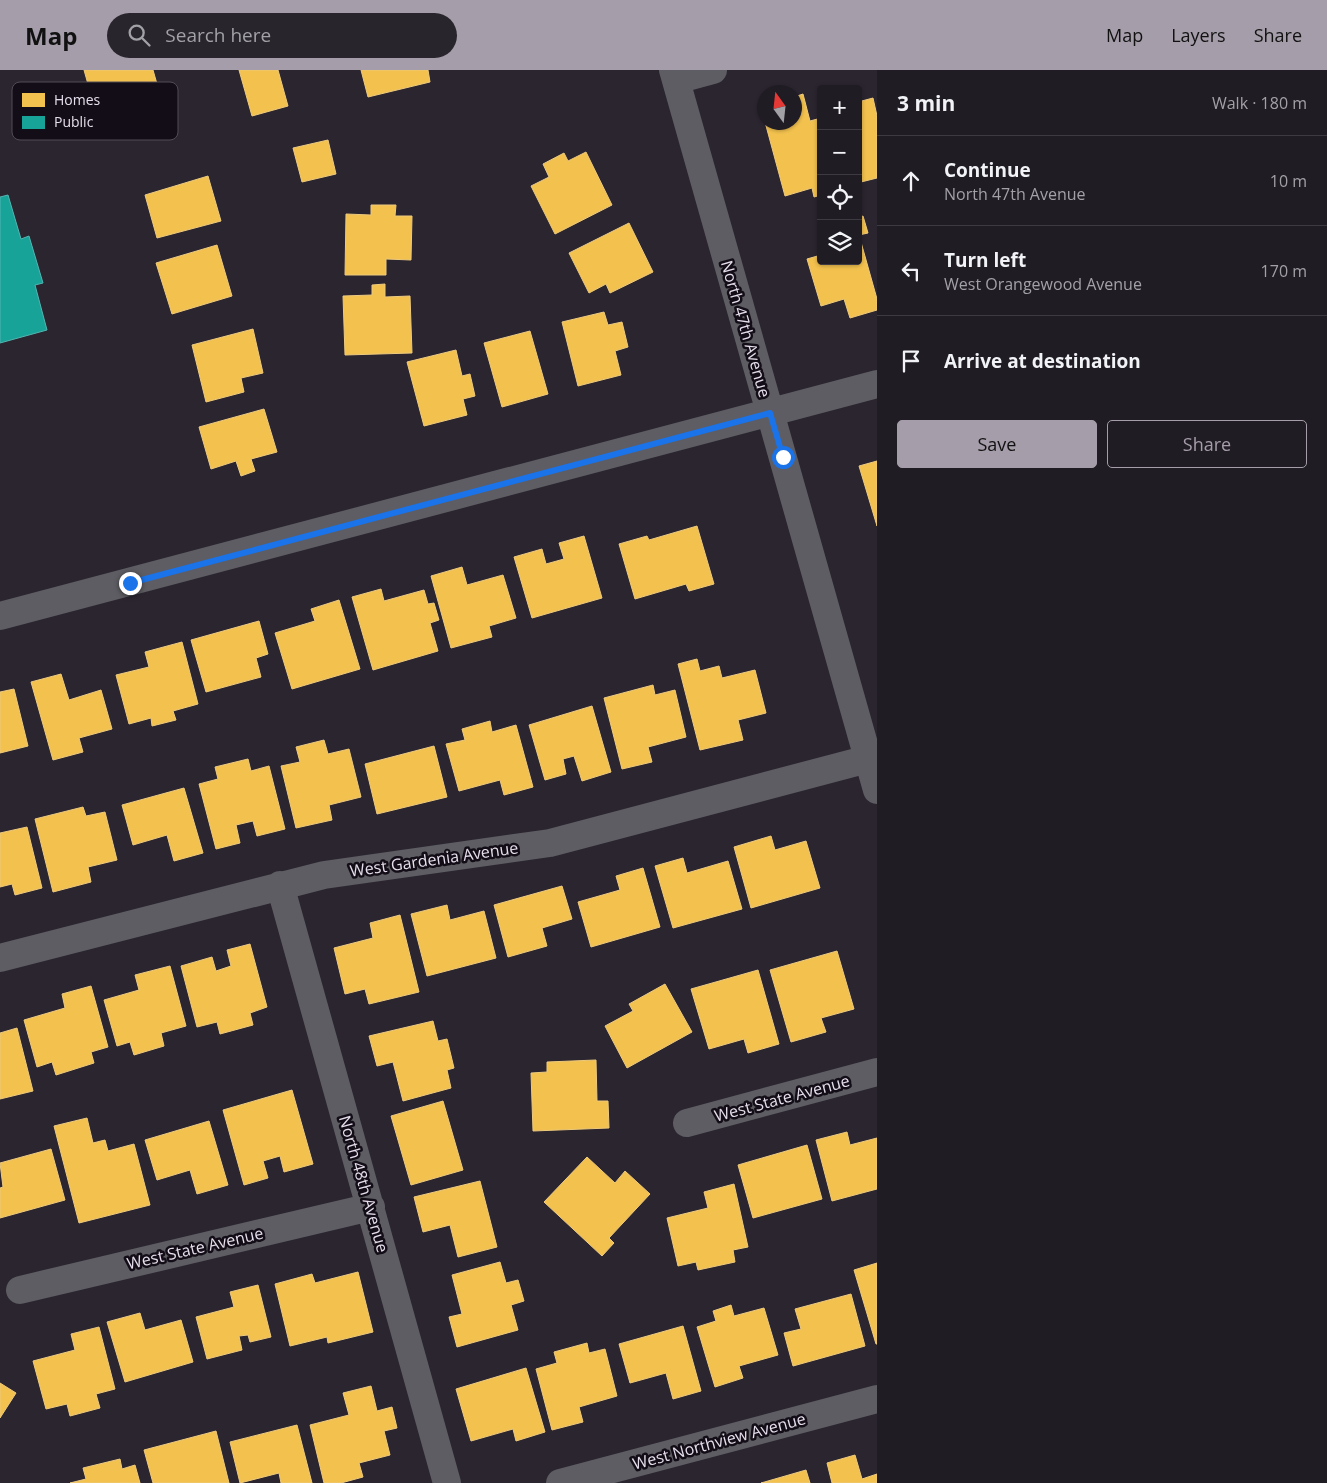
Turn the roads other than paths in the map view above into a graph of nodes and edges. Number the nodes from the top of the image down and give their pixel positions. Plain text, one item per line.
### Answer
1 (713, 70) edge
2 (675, 75) edge
3 (877, 384) edge
4 (770, 413) junction
5 (0, 616) edge
6 (868, 759) junction
7 (877, 790) edge
8 (280, 885) junction
9 (0, 958) edge
10 (877, 1072) edge
11 (687, 1123) dead end
12 (370, 1207) junction
13 (20, 1290) dead end
14 (877, 1399) edge
15 (447, 1483) edge
16 (560, 1483) edge

1 - 2 street
2 - 4 street, North 47th Avenue
3 - 4 street
4 - 5 street
4 - 6 street, North 47th Avenue
6 - 7 street, North 47th Avenue
6 - 8 street, West Gardenia Avenue
8 - 9 street, West Gardenia Avenue
8 - 12 street, North 48th Avenue
10 - 11 street, West State Avenue
12 - 13 street, West State Avenue
12 - 15 street, North 48th Avenue
14 - 16 street, West Northview Avenue

